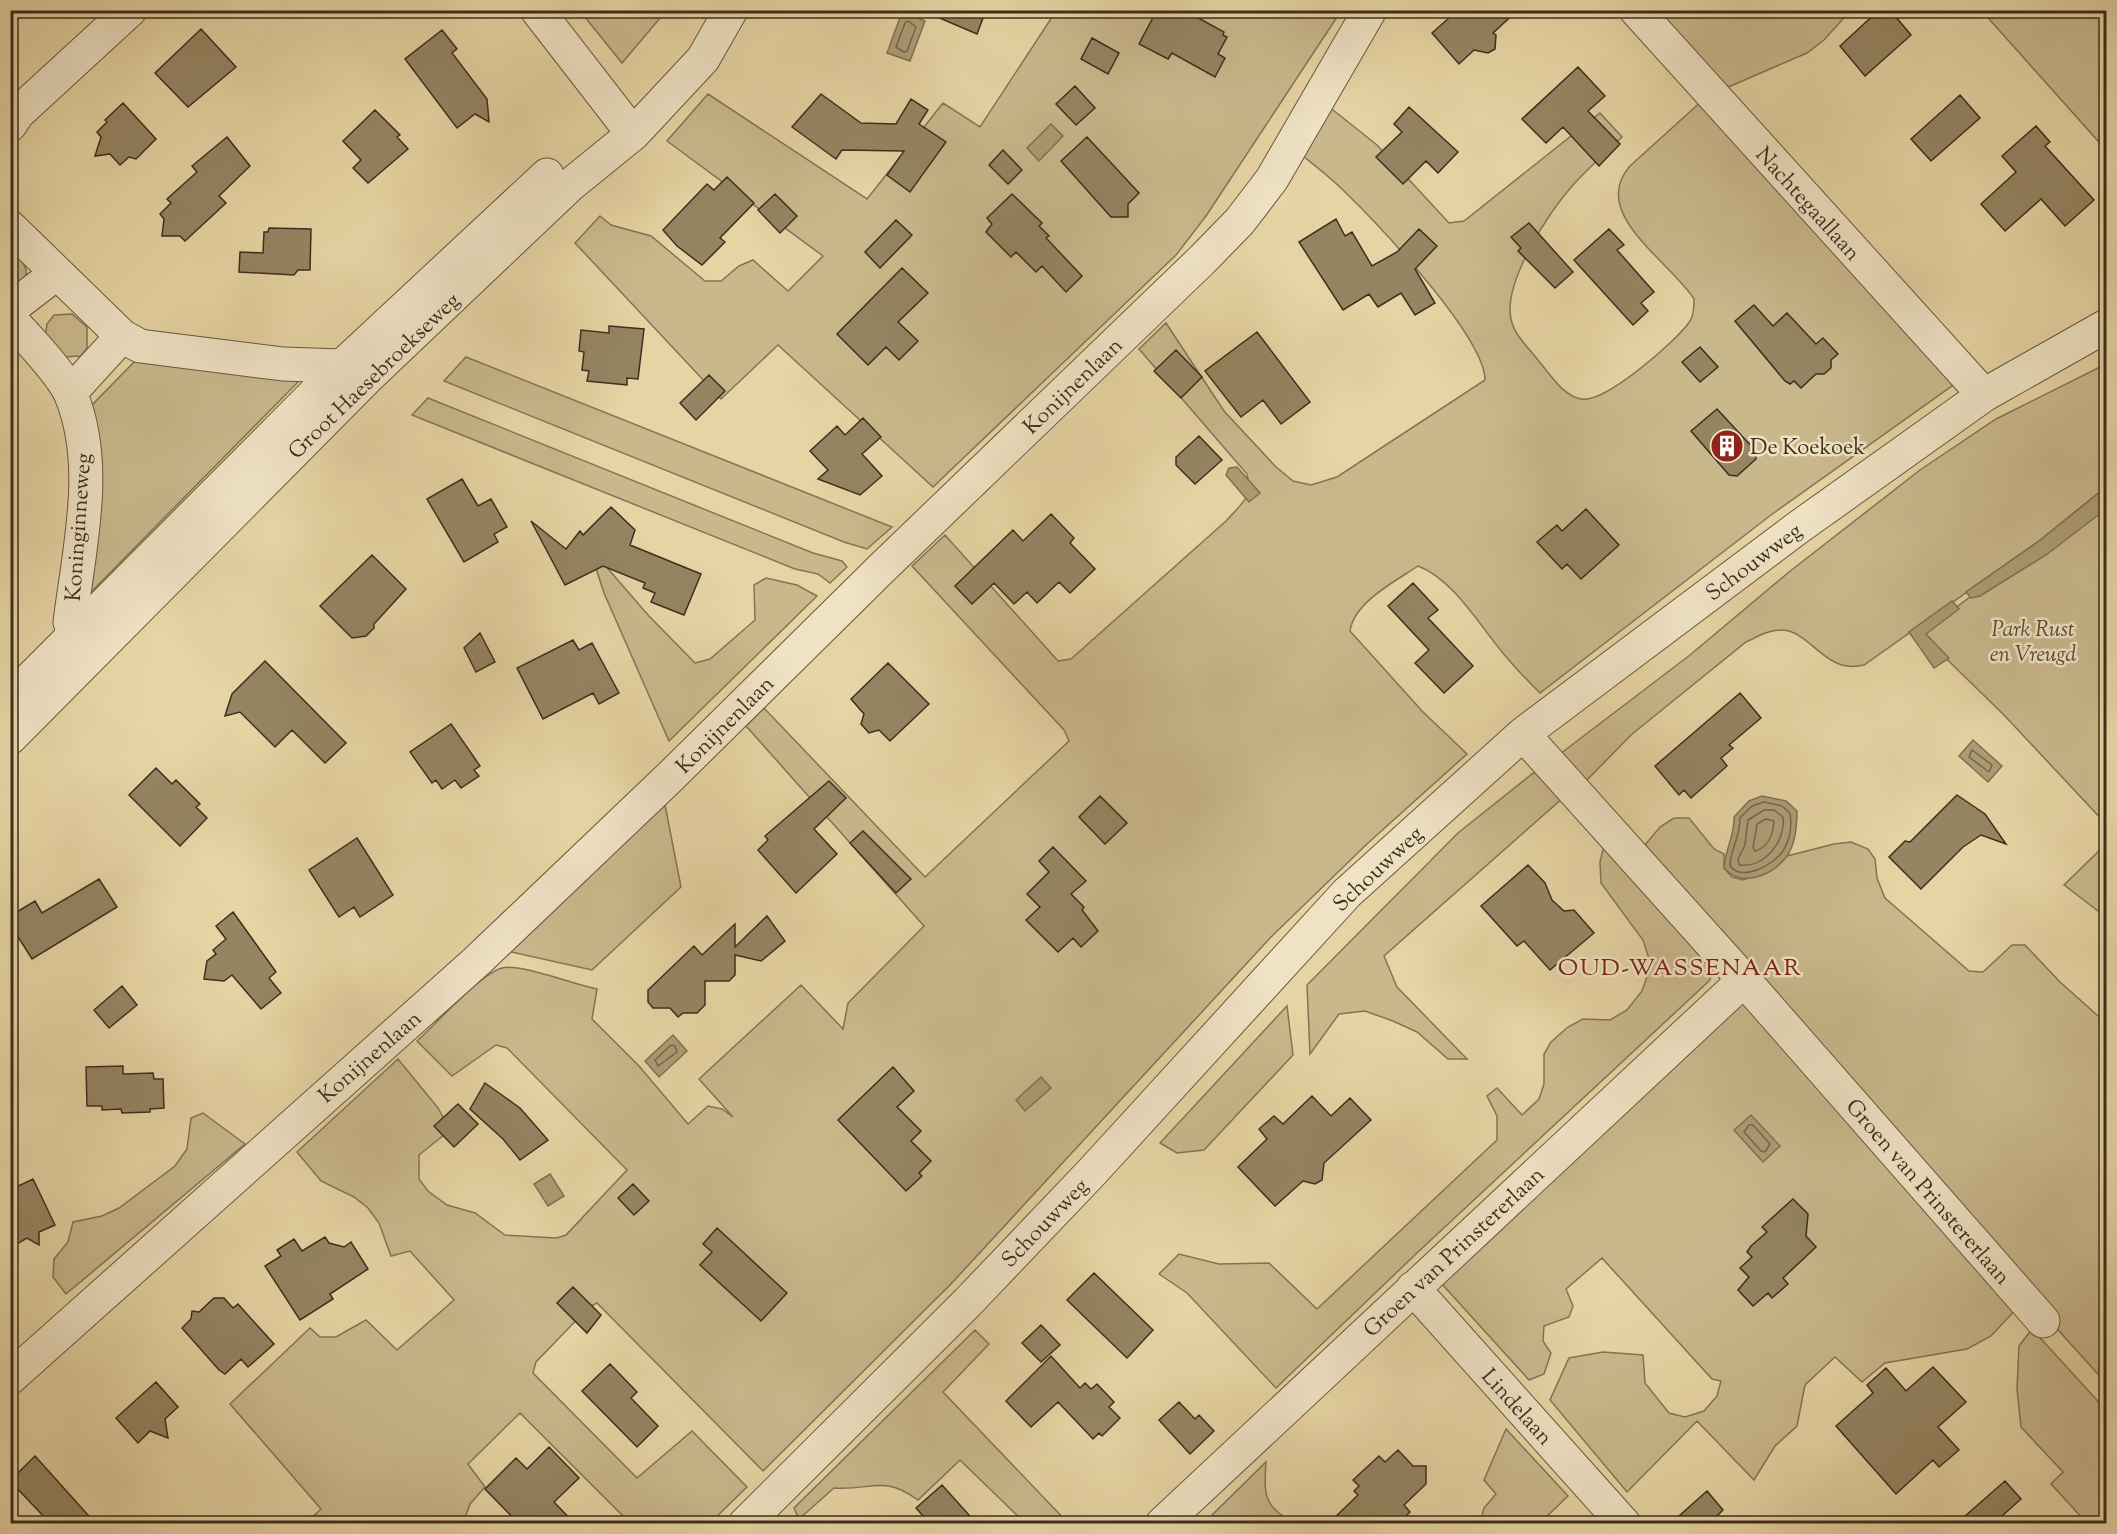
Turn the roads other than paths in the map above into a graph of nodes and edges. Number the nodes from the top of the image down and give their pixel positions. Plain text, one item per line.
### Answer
1 (129, 10) edge
2 (537, 10) edge
3 (724, 10) edge
4 (731, 10) edge
5 (1370, 10) edge
6 (1636, 10) edge
7 (10, 125) edge
8 (627, 126) junction
9 (13, 225) edge
10 (57, 273) junction
11 (10, 309) edge
12 (10, 320) edge
13 (2106, 326) edge
14 (123, 336) junction
15 (356, 371) junction
16 (70, 393) junction
17 (1984, 394) junction
18 (83, 646) junction
19 (10, 699) edge
20 (1523, 734) junction
21 (10, 738) edge
22 (1744, 980) junction
23 (1413, 1288) junction
24 (2043, 1321) dead end
25 (10, 1378) edge
26 (745, 1524) edge
27 (1162, 1524) edge
28 (1624, 1524) edge

1 - 7 street
2 - 8 street
3 - 8 street, Groot Haesebroekseweg
4 - 8 street, Groot Haesebroekseweg
5 - 25 street, Konijnenlaan
6 - 17 street, Nachtegaallaan
8 - 15 street, Groot Haesebroekseweg
9 - 10 street
10 - 11 street
10 - 14 street
12 - 16 street, Koninginneweg
13 - 17 street, Schouwweg
14 - 15 street
14 - 16 street
15 - 18 street, Groot Haesebroekseweg
16 - 18 street, Koninginneweg
17 - 20 street, Schouwweg
18 - 19 street, Groot Haesebroekseweg
18 - 21 street, Groot Haesebroekseweg
20 - 22 street, Groen van Prinstererlaan
20 - 26 street, Schouwweg
22 - 23 street, Groen van Prinstererlaan
22 - 24 street, Groen van Prinstererlaan
23 - 27 street, Groen van Prinstererlaan
23 - 28 street, Lindelaan

